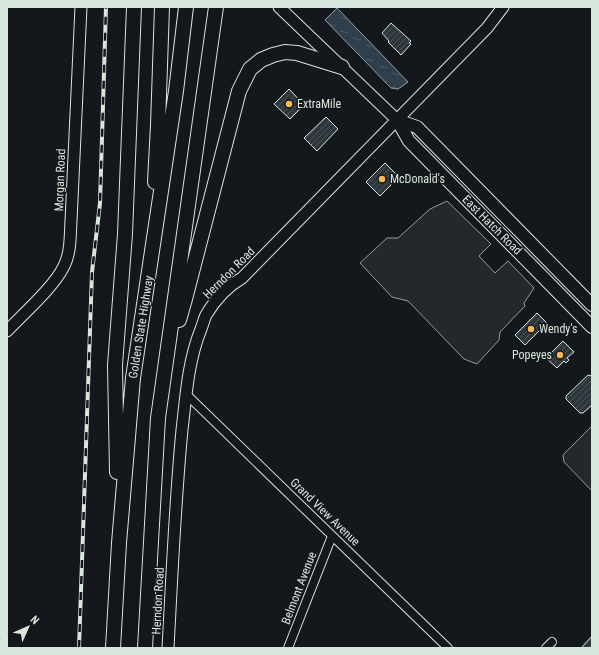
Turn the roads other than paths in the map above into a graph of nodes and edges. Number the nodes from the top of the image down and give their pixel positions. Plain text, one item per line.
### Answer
1 (81, 7) edge
2 (134, 7) edge
3 (162, 7) edge
4 (186, 7) edge
5 (216, 7) edge
6 (279, 7) edge
7 (503, 7) edge
8 (342, 67) junction
9 (397, 120) junction
10 (150, 272) junction
11 (592, 305) edge
12 (592, 326) edge
13 (7, 331) edge
14 (165, 363) junction
15 (186, 394) junction
16 (332, 536) junction
17 (119, 543) junction
18 (552, 642) dead end
19 (113, 648) edge
20 (145, 648) edge
21 (168, 648) edge
22 (288, 648) edge
23 (448, 648) edge
24 (546, 648) edge

1 - 13 street, Morgan Road
2 - 17 highway
3 - 10 highway
4 - 10 highway, Golden State Highway
5 - 14 highway
6 - 8 street, East Hatch Road
7 - 9 street, Herndon Road
8 - 9 street, East Hatch Road
8 - 14 highway
9 - 11 main road, East Hatch Road
9 - 12 main road, East Hatch Road
9 - 15 street, Herndon Road
10 - 17 highway, Golden State Highway
14 - 20 highway
15 - 16 street, Grand View Avenue
15 - 21 street, Herndon Road
16 - 22 street, Belmont Avenue
16 - 23 street, Grand View Avenue
17 - 19 highway, Golden State Highway
18 - 24 street

